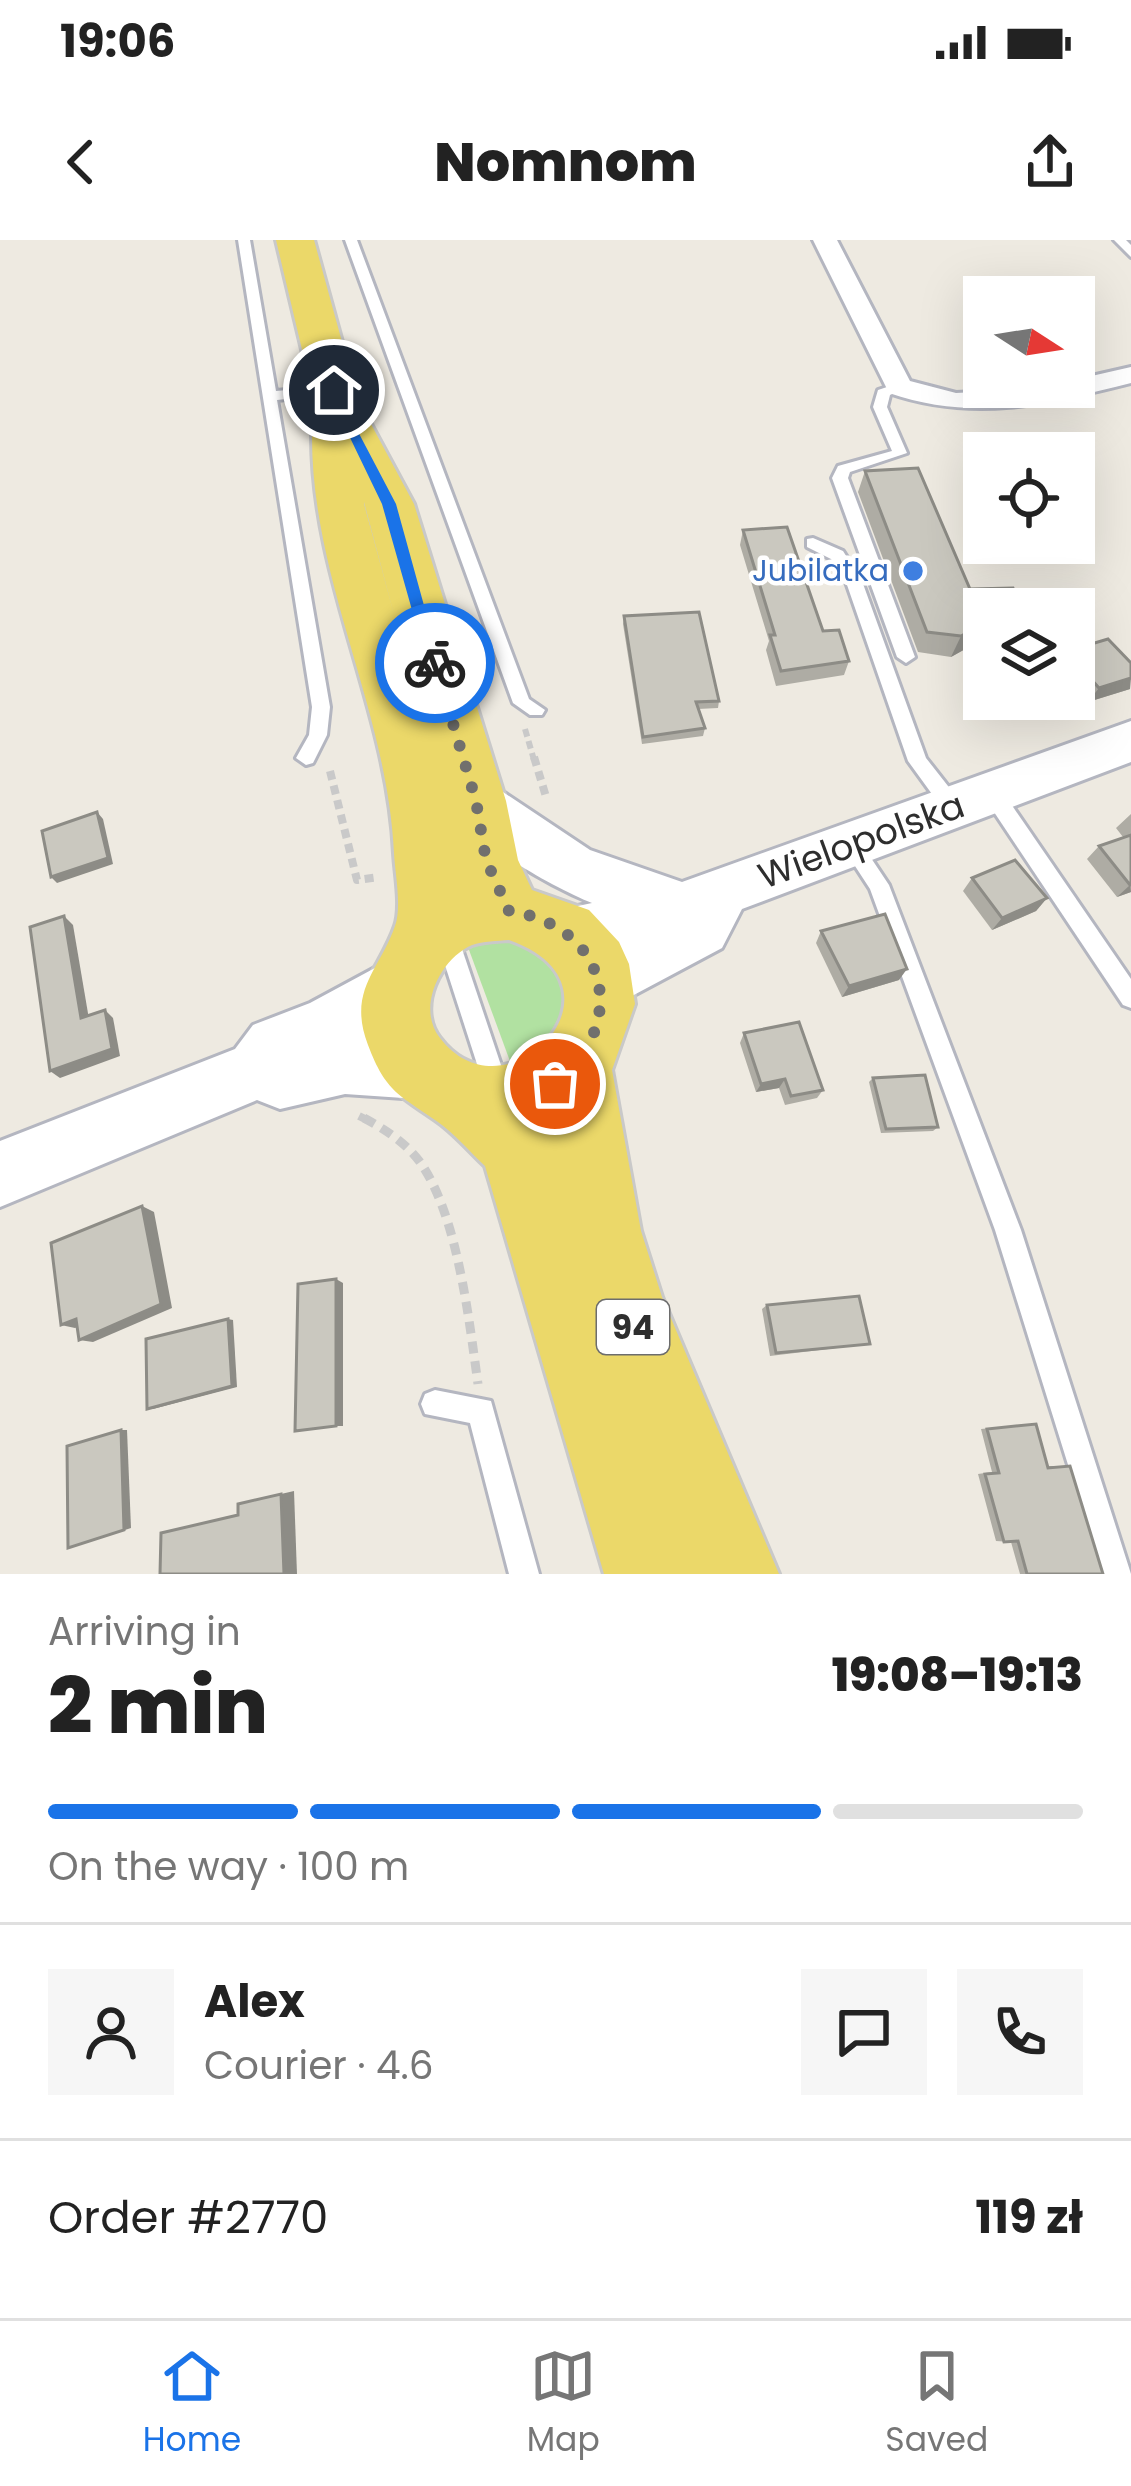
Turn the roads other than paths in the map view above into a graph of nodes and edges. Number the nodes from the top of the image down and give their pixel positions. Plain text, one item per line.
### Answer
1 (244, 240) edge
2 (295, 240) edge
3 (351, 240) edge
4 (825, 240) edge
5 (1120, 240) edge
6 (1131, 253) edge
7 (1131, 375) edge
8 (899, 386) junction
9 (335, 395) junction
10 (271, 396) junction
11 (813, 543) dead end
12 (906, 657) dead end
13 (529, 706) road end
14 (1131, 741) edge
15 (306, 758) dead end
16 (972, 798) junction
17 (476, 801) junction
18 (849, 842) junction
19 (707, 897) junction
20 (418, 918) junction
21 (558, 943) junction
22 (1131, 998) edge
23 (575, 1068) junction
24 (257, 1070) junction
25 (475, 1103) junction
26 (0, 1174) edge
27 (436, 1404) dead end
28 (524, 1574) edge
29 (651, 1574) edge
30 (732, 1574) edge
31 (1117, 1574) edge

1 - 10 lane
2 - 9 main road, 94
3 - 13 lane
4 - 8 street
5 - 6 lane
7 - 8 street
8 - 12 lane
9 - 10 lane
9 - 17 main road, 94
9 - 20 main road, 94
10 - 15 lane
11 - 16 lane
14 - 16 street, Wielopolska
16 - 18 street, Wielopolska
16 - 22 lane, Wielopolska
17 - 19 street
17 - 21 main road, 94
18 - 19 street, Wielopolska
18 - 31 lane
19 - 21 street, Wielopolska
20 - 21 main road
20 - 24 street
20 - 25 main road, 94
21 - 23 main road
23 - 25 main road
23 - 30 main road, 94
24 - 25 street
24 - 26 street
25 - 29 main road, 94
27 - 28 lane

